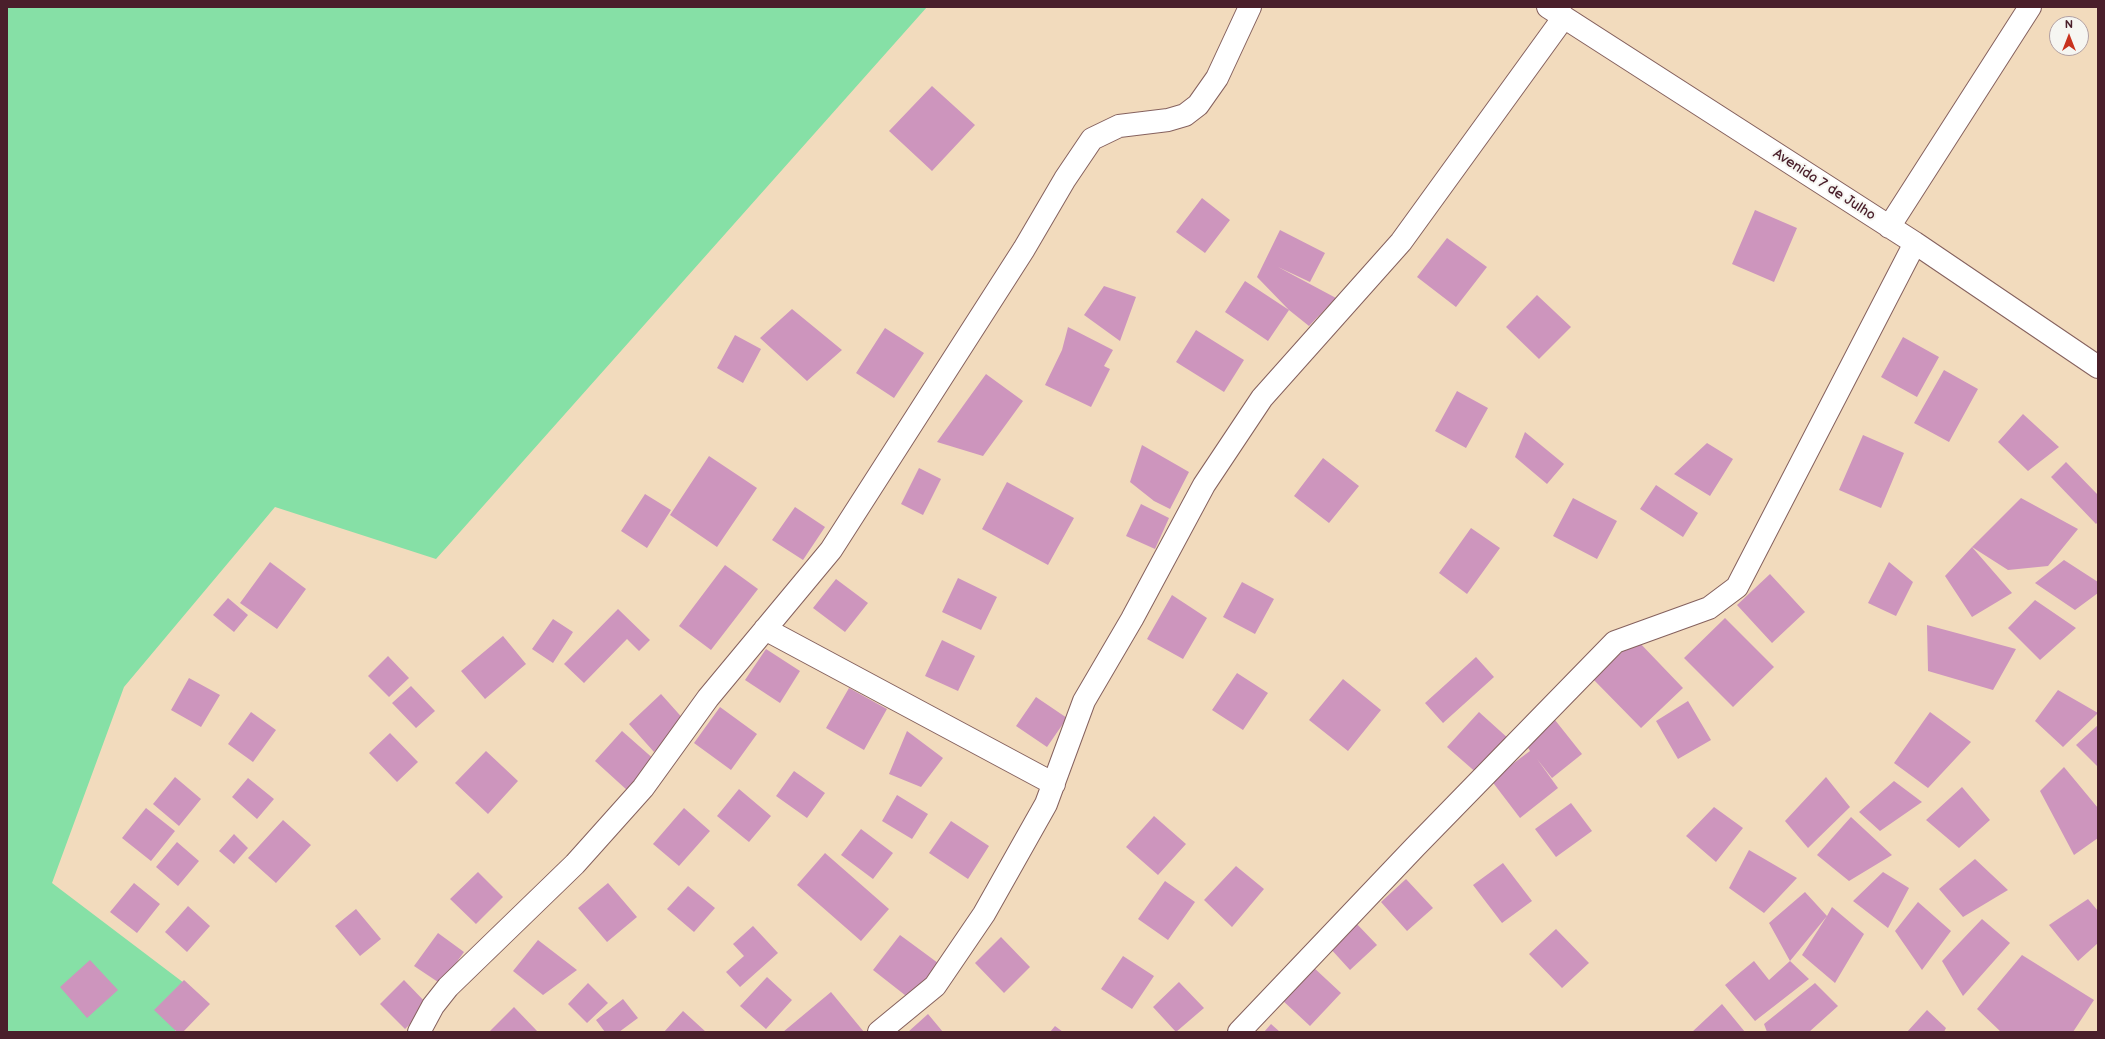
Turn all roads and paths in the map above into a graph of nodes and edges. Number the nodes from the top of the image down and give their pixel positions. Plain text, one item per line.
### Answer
1 (1250, 7) edge
2 (2030, 7) edge
3 (1556, 12) edge
4 (1888, 227) junction
5 (1915, 243) junction
6 (2098, 367) edge
7 (765, 629) junction
8 (1054, 784) junction
9 (419, 1032) edge
10 (879, 1032) edge
11 (1239, 1032) edge

1 - 7 street
2 - 4 street
3 - 4 street, Avenida 7 de Julho
3 - 8 street
4 - 5 street, Avenida 7 de Julho
5 - 6 street, Avenida 7 de Julho
5 - 11 street
7 - 8 street
7 - 9 street
8 - 10 street

